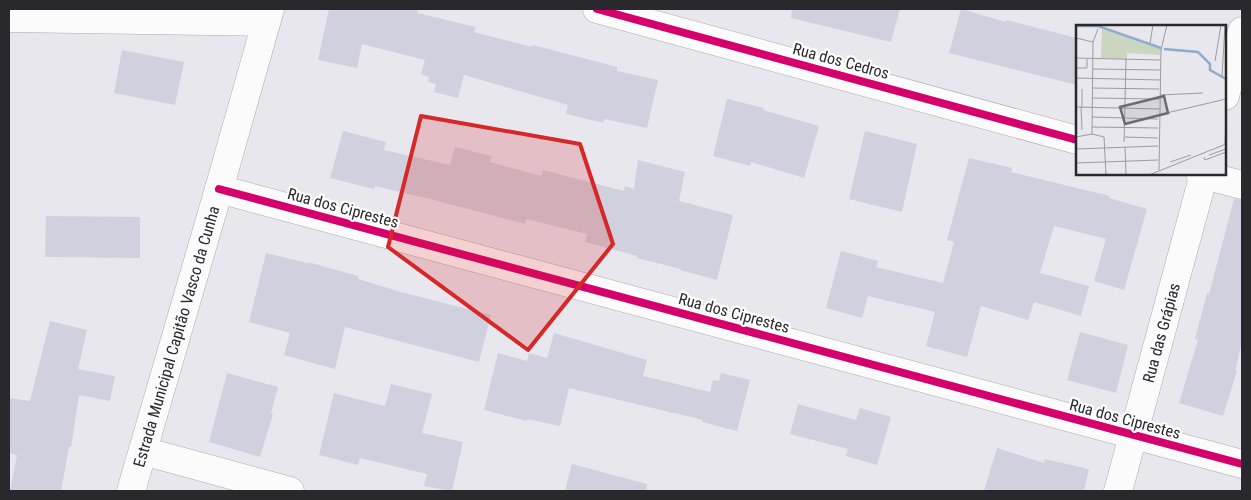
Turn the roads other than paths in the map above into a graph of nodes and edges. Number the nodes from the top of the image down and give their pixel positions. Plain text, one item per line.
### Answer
1 (597, 9) edge
2 (268, 15) edge
3 (9, 18) edge
4 (1242, 31) edge
5 (1226, 92) edge
6 (1076, 140) edge
7 (1202, 175) edge
8 (1206, 175) edge
9 (1242, 185) edge
10 (219, 189) junction
11 (1134, 435) junction
12 (143, 452) junction
13 (1242, 464) edge
14 (131, 491) edge
15 (290, 491) edge
16 (1118, 491) edge

1 - 6 street, Rua dos Cedros
2 - 3 street
2 - 10 street, Estrada Municipal Capitão Vasco da Cunha
4 - 5 street
7 - 11 street, Rua das Grápias
8 - 9 street
10 - 11 street, Rua dos Ciprestes
10 - 12 street, Estrada Municipal Capitão Vasco da Cunha
11 - 13 street, Rua dos Ciprestes
11 - 16 street, Rua das Grápias
12 - 14 street, Estrada Municipal Capitão Vasco da Cunha
12 - 15 street

